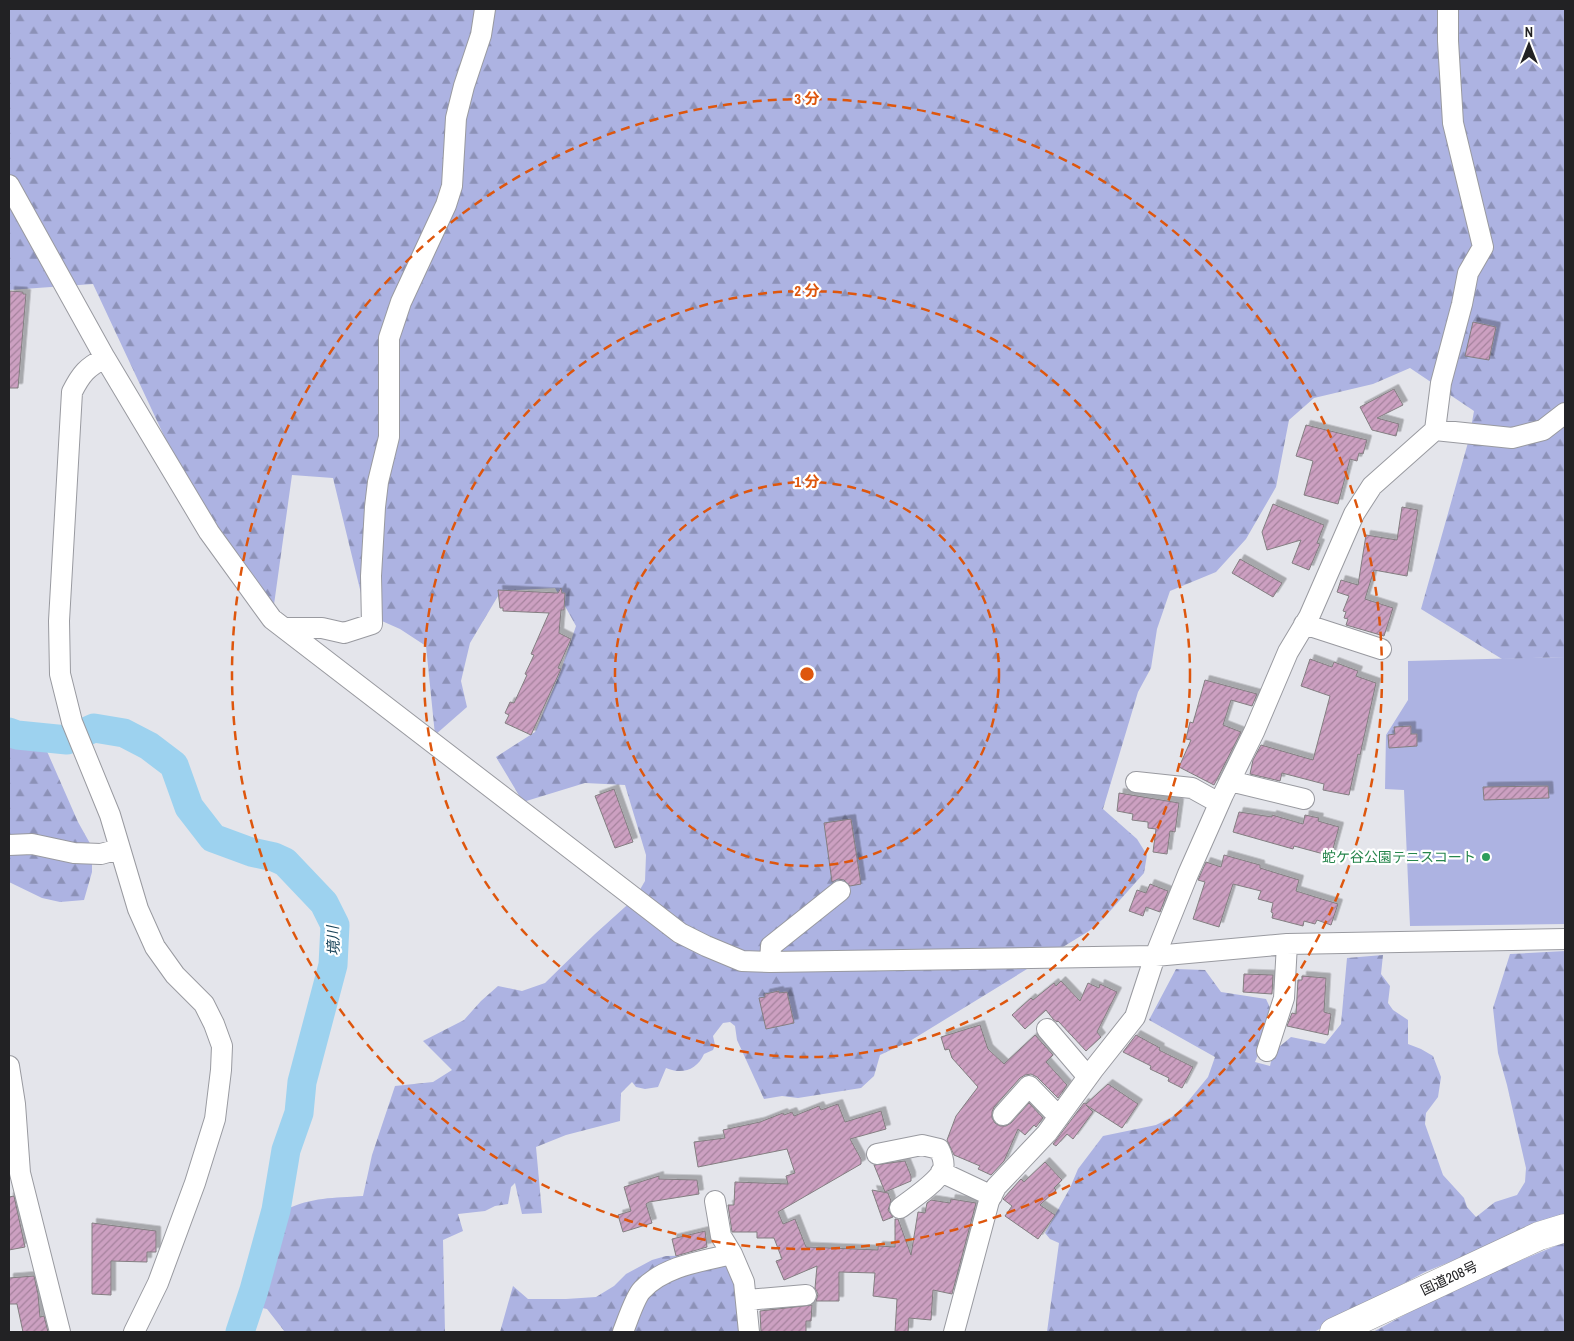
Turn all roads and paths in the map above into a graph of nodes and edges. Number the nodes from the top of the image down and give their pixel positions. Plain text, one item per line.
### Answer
1 (485, 9) edge
2 (1448, 9) edge
3 (9, 185) edge
4 (105, 358) junction
5 (1565, 413) edge
6 (1435, 430) junction
7 (1304, 624) junction
8 (284, 628) junction
9 (1381, 649) dead end
10 (1230, 781) junction
11 (1136, 782) dead end
12 (1304, 799) dead end
13 (1219, 803) junction
14 (9, 845) edge
15 (119, 849) junction
16 (840, 891) dead end
17 (1565, 939) edge
18 (1287, 944) junction
19 (1155, 956) junction
20 (770, 962) junction
21 (1047, 1029) dead end
22 (1268, 1051) dead end
23 (9, 1066) edge
24 (1088, 1077) junction
25 (1003, 1115) dead end
26 (1059, 1117) junction
27 (877, 1154) dead end
28 (941, 1172) junction
29 (16, 1184) edge
30 (992, 1196) junction
31 (715, 1201) dead end
32 (900, 1208) dead end
33 (1565, 1228) edge
34 (732, 1254) junction
35 (806, 1295) dead end
36 (746, 1300) junction
37 (60, 1332) edge
38 (134, 1332) edge
39 (623, 1332) edge
40 (749, 1332) edge
41 (954, 1332) edge
42 (1334, 1332) edge

1 - 8 street
2 - 6 street
3 - 4 street
4 - 8 street
4 - 15 street
5 - 6 street
6 - 7 street
7 - 9 street
7 - 10 street
8 - 20 street
10 - 12 street
10 - 13 street
11 - 13 street
13 - 19 street
14 - 15 street
15 - 38 street
16 - 20 street
17 - 18 street
18 - 19 street
18 - 22 street
19 - 20 street
19 - 24 street
21 - 24 street
23 - 29 street
24 - 26 street
25 - 26 street
26 - 30 street
27 - 28 street
28 - 30 street
28 - 32 street
29 - 37 street
30 - 41 street
31 - 34 street
33 - 42 highway, 国道208号
34 - 36 street
34 - 39 street
35 - 36 street
36 - 40 street

